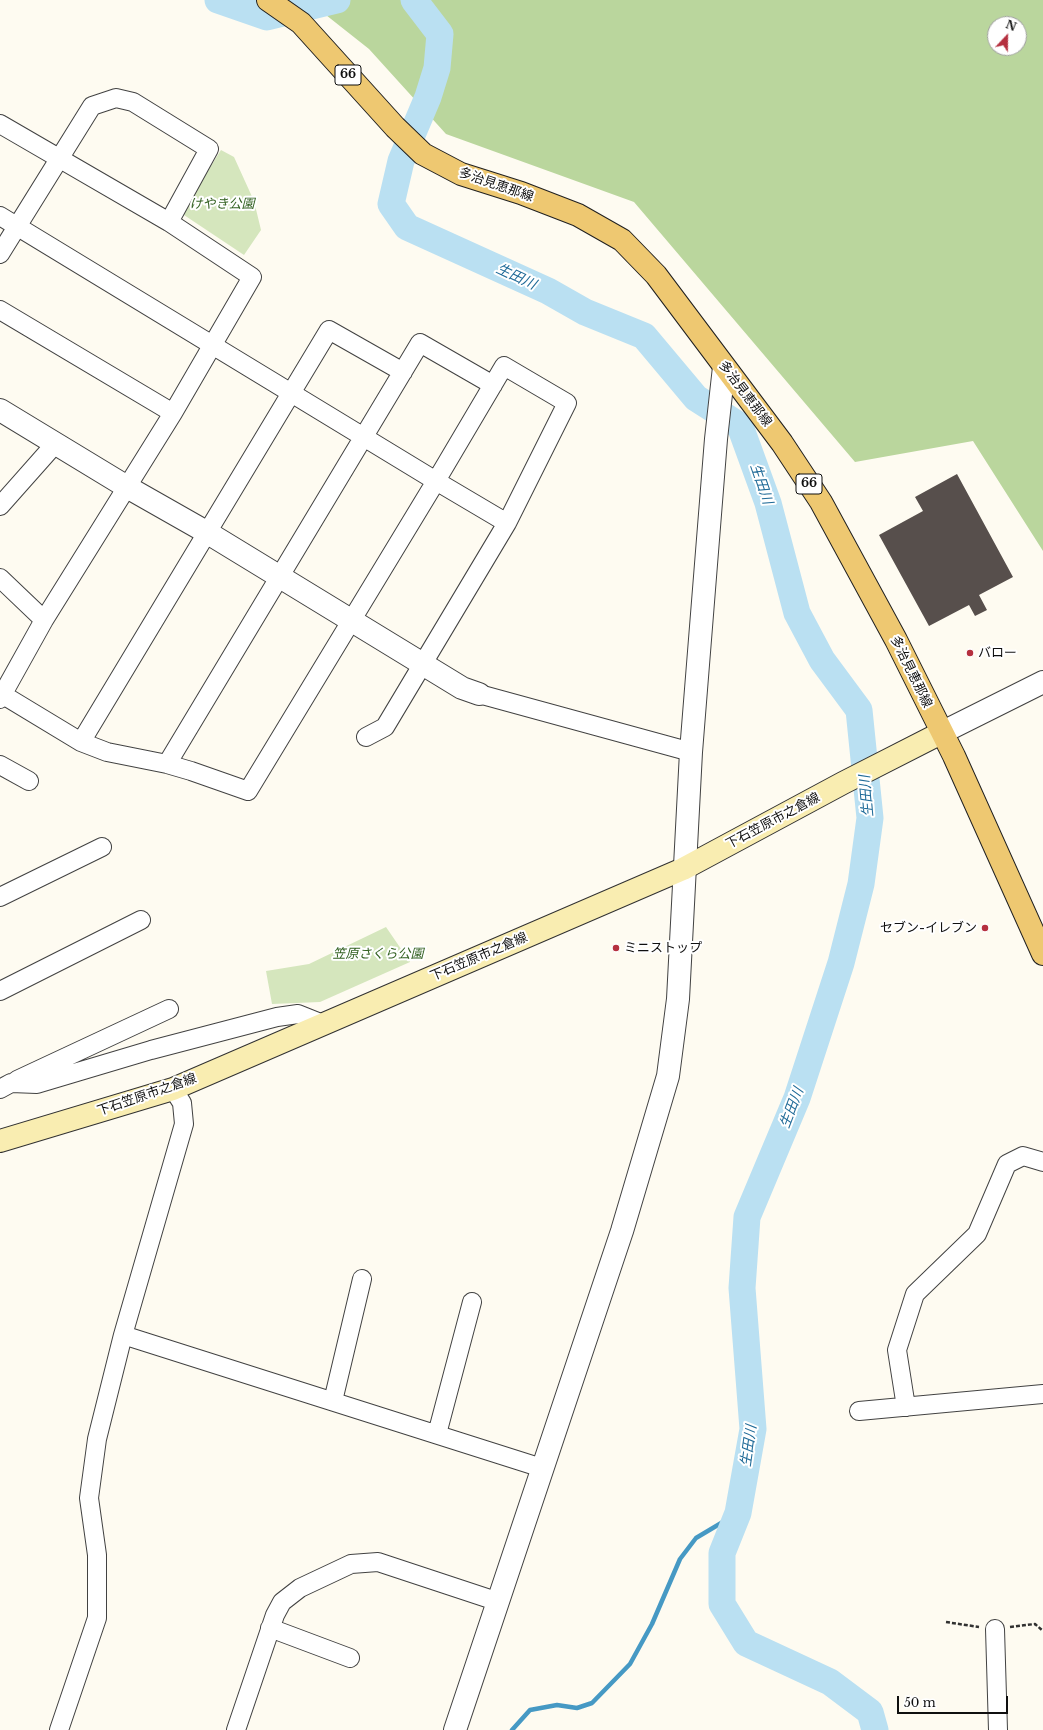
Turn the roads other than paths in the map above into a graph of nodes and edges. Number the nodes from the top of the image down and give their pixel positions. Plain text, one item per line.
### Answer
1 (268, 0) edge
2 (0, 124) edge
3 (58, 158) junction
4 (0, 216) edge
5 (169, 222) junction
6 (17, 226) junction
7 (0, 254) edge
8 (0, 310) edge
9 (212, 344) junction
10 (724, 367) junction
11 (403, 372) junction
12 (493, 385) junction
13 (291, 393) junction
14 (0, 410) edge
15 (173, 413) junction
16 (363, 437) junction
17 (55, 444) junction
18 (436, 481) junction
19 (127, 487) junction
20 (0, 506) edge
21 (507, 523) junction
22 (208, 533) junction
23 (280, 576) junction
24 (0, 578) edge
25 (44, 620) junction
26 (350, 621) junction
27 (422, 663) junction
28 (1043, 682) edge
29 (479, 694) joint
30 (1, 696) edge
31 (941, 733) junction
32 (366, 737) dead end
33 (81, 742) junction
34 (691, 752) junction
35 (166, 764) junction
36 (0, 765) edge
37 (29, 781) dead end
38 (102, 847) dead end
39 (683, 869) junction
40 (0, 898) edge
41 (141, 920) dead end
42 (1043, 954) edge
43 (0, 991) edge
44 (169, 1009) dead end
45 (323, 1024) junction
46 (6, 1086) edge
47 (173, 1088) junction
48 (0, 1141) edge
49 (1043, 1162) edge
50 (362, 1279) dead end
51 (472, 1302) dead end
52 (123, 1335) junction
53 (1043, 1394) edge
54 (333, 1401) junction
55 (906, 1407) junction
56 (858, 1411) dead end
57 (437, 1434) junction
58 (542, 1468) junction
59 (499, 1602) junction
60 (270, 1628) junction
61 (995, 1629) dead end
62 (350, 1658) dead end
63 (59, 1730) edge
64 (236, 1730) edge
65 (455, 1730) edge
66 (998, 1730) edge

1 - 10 main road, 多治見恵那線 / 66
2 - 3 street
3 - 5 street
3 - 5 street
3 - 6 street
4 - 6 street
5 - 9 street
6 - 7 street
6 - 9 street
8 - 15 street
9 - 13 street
9 - 15 street
10 - 31 main road, 多治見恵那線 / 66
10 - 34 street
11 - 12 street
11 - 13 street
11 - 16 street
12 - 18 street
12 - 21 street
13 - 16 street
13 - 22 street
14 - 17 street
15 - 19 street
16 - 18 street
16 - 23 street
17 - 19 street
17 - 20 street
18 - 21 street
18 - 26 street
19 - 22 street
19 - 25 street
21 - 27 street
22 - 23 street
22 - 33 street
23 - 26 street
23 - 35 street
24 - 25 street
25 - 30 street
26 - 27 street
26 - 35 street
27 - 29 street
27 - 32 street
28 - 31 street
29 - 34 street
30 - 33 street
31 - 39 main road, 下石笠原市之倉線
31 - 42 main road, 多治見恵那線 / 66
33 - 35 street
34 - 39 street
36 - 37 street
38 - 40 street
39 - 45 main road, 下石笠原市之倉線
39 - 58 street
41 - 43 street
44 - 46 street
45 - 46 street
45 - 47 main road, 下石笠原市之倉線
47 - 48 main road, 下石笠原市之倉線
47 - 52 street
49 - 55 street
50 - 54 street
51 - 57 street
52 - 54 street
52 - 63 street
53 - 55 street
54 - 57 street
55 - 56 street
57 - 58 street
58 - 59 street
59 - 60 street
59 - 65 street
60 - 62 street
60 - 64 street
61 - 66 street

